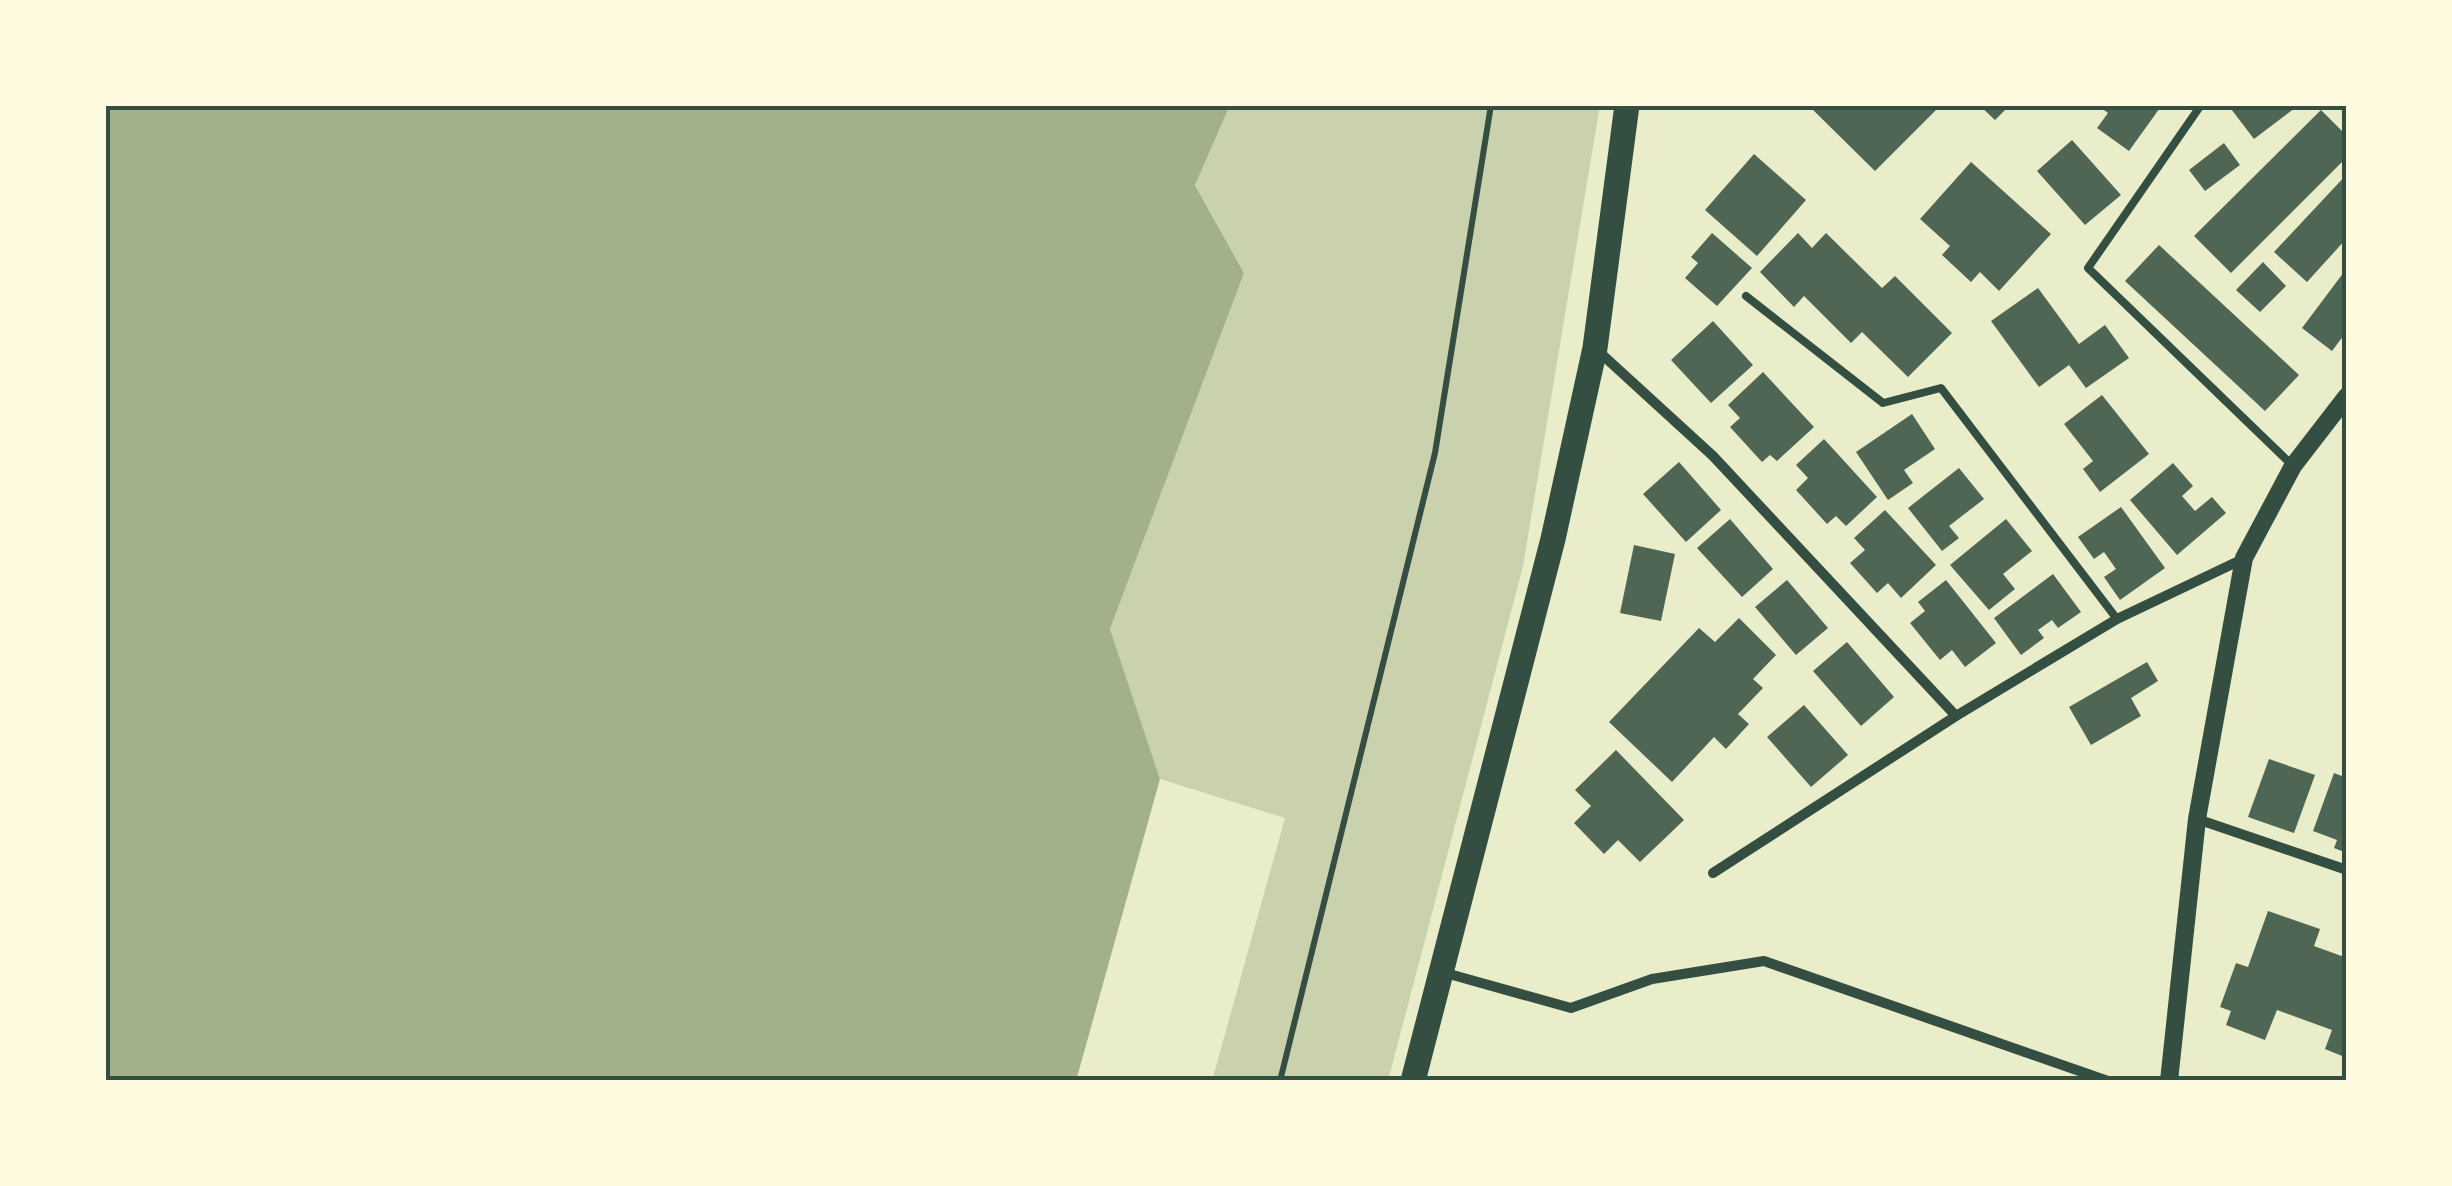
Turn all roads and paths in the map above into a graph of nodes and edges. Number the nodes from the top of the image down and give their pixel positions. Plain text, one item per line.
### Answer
1 (1491, 105) edge
2 (1627, 105) edge
3 (2202, 105) edge
4 (1746, 296) dead end
5 (1595, 348) junction
6 (2347, 396) edge
7 (2293, 466) junction
8 (2244, 558) junction
9 (2117, 619) junction
10 (1956, 716) junction
11 (2197, 819) junction
12 (2347, 870) edge
13 (1713, 873) dead end
14 (1442, 972) junction
15 (1280, 1081) edge
16 (1413, 1081) edge
17 (2108, 1081) edge
18 (2169, 1081) edge

1 - 15 path
2 - 5 main road
3 - 7 lane
4 - 9 lane
5 - 10 street
5 - 14 main road
6 - 7 street
7 - 8 street
8 - 9 street
8 - 11 street
9 - 10 street
10 - 13 street
11 - 12 street
11 - 18 street
14 - 16 main road
14 - 17 street

